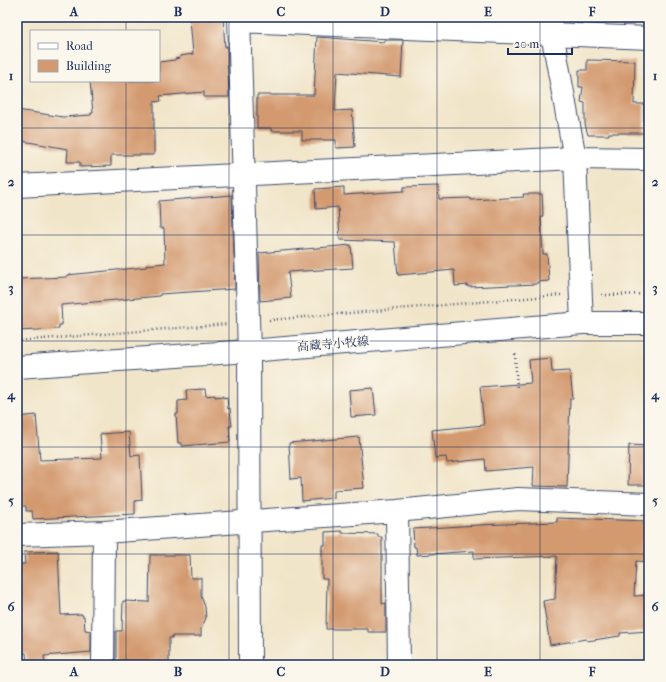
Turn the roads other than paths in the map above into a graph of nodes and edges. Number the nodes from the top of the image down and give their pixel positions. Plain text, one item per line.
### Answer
1 (239, 19) edge
2 (551, 25) edge
3 (649, 38) edge
4 (575, 158) junction
5 (649, 159) edge
6 (244, 175) junction
7 (17, 186) edge
8 (582, 323) junction
9 (649, 323) edge
10 (249, 351) junction
11 (17, 367) edge
12 (649, 504) edge
13 (398, 511) junction
14 (250, 522) junction
15 (104, 532) junction
16 (17, 535) edge
17 (103, 665) edge
18 (250, 665) edge
19 (399, 665) edge

1 - 2 street
1 - 6 street
2 - 3 street
2 - 4 street
4 - 5 street
4 - 6 street
4 - 8 street
6 - 7 street
6 - 10 street
8 - 9 street, 高蔵寺小牧線
8 - 10 street, 高蔵寺小牧線
10 - 11 street, 高蔵寺小牧線
10 - 14 street
12 - 13 street
13 - 14 street
13 - 19 street
14 - 15 street
14 - 18 street
15 - 16 street
15 - 17 street

